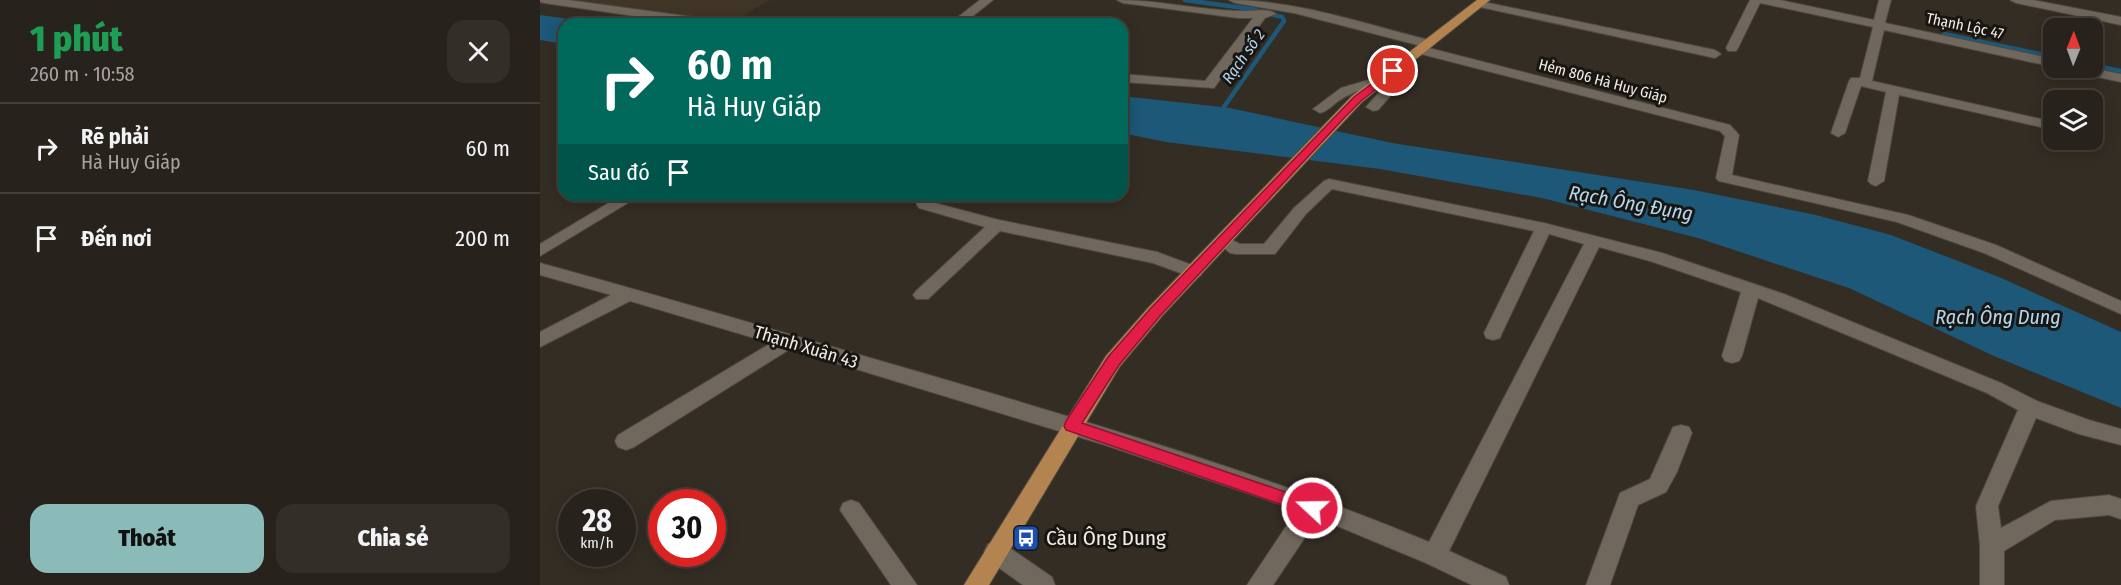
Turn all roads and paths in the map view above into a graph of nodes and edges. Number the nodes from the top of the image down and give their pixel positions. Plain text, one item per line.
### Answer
1 (544, 0) edge
2 (987, 0) edge
3 (1123, 0) edge
4 (1235, 0) edge
5 (1756, 0) edge
6 (1764, 0) edge
7 (1885, 0) edge
8 (2016, 0) edge
9 (1481, 2) edge
10 (1294, 10) junction
11 (1262, 15) junction
12 (672, 18) edge
13 (964, 18) edge
14 (2121, 21) edge
15 (1879, 24) junction
16 (1425, 47) junction
17 (1732, 48) dead end
18 (1715, 54) dead end
19 (2043, 61) edge
20 (2103, 74) edge
21 (2121, 78) edge
22 (1128, 79) edge
23 (1379, 82) junction
24 (1865, 83) junction
25 (1893, 90) junction
26 (1373, 107) dead end
27 (1320, 109) dead end
28 (2043, 124) edge
29 (1838, 133) dead end
30 (1876, 181) dead end
31 (623, 201) edge
32 (923, 201) edge
33 (997, 225) junction
34 (1544, 228) junction
35 (1594, 240) junction
36 (1224, 241) junction
37 (540, 251) edge
38 (540, 269) edge
39 (1194, 272) junction
40 (1750, 290) junction
41 (629, 294) junction
42 (922, 295) dead end
43 (2121, 309) edge
44 (1493, 333) dead end
45 (540, 340) edge
46 (788, 342) junction
47 (1732, 356) dead end
48 (2030, 407) junction
49 (1072, 426) junction
50 (1681, 433) dead end
51 (2121, 437) edge
52 (626, 441) dead end
53 (1312, 508) junction
54 (2121, 508) edge
55 (850, 510) dead end
56 (1992, 546) junction
57 (996, 552) junction
58 (1435, 555) junction
59 (905, 585) edge
60 (976, 585) edge
61 (1043, 585) edge
62 (1259, 585) edge
63 (1497, 585) edge
64 (1598, 585) edge
65 (1992, 585) edge

1 - 12 street
2 - 13 street
3 - 11 street
4 - 10 street
5 - 17 street
6 - 15 street, Thạnh Lộc 47
7 - 15 street
8 - 14 street
9 - 16 main road
9 - 18 street
10 - 11 street
10 - 16 street
11 - 22 street
15 - 19 street, Thạnh Lộc 47
15 - 24 street
16 - 23 main road
16 - 43 street, Hẻm 806 Hà Huy Giáp
20 - 21 street
23 - 26 street
23 - 27 street
23 - 36 main road
24 - 25 street
24 - 29 street
25 - 28 street
25 - 30 street
31 - 37 street
32 - 33 street
33 - 39 street
33 - 42 street
34 - 35 street
34 - 36 street
34 - 44 street
35 - 40 street
35 - 58 street
36 - 39 main road
38 - 41 street, Thạnh Xuân 43
39 - 49 main road
40 - 47 street
40 - 48 street
41 - 45 street
41 - 46 street, Thạnh Xuân 43
46 - 49 street, Thạnh Xuân 43
46 - 52 street
48 - 51 street
48 - 56 street
49 - 53 street, Thạnh Xuân 43
49 - 57 main road
50 - 64 street
53 - 58 street, Thạnh Xuân 43
53 - 62 street
54 - 56 street
55 - 59 street
56 - 65 street
57 - 60 main road
57 - 61 street
58 - 63 street, Thạnh Xuân 43

